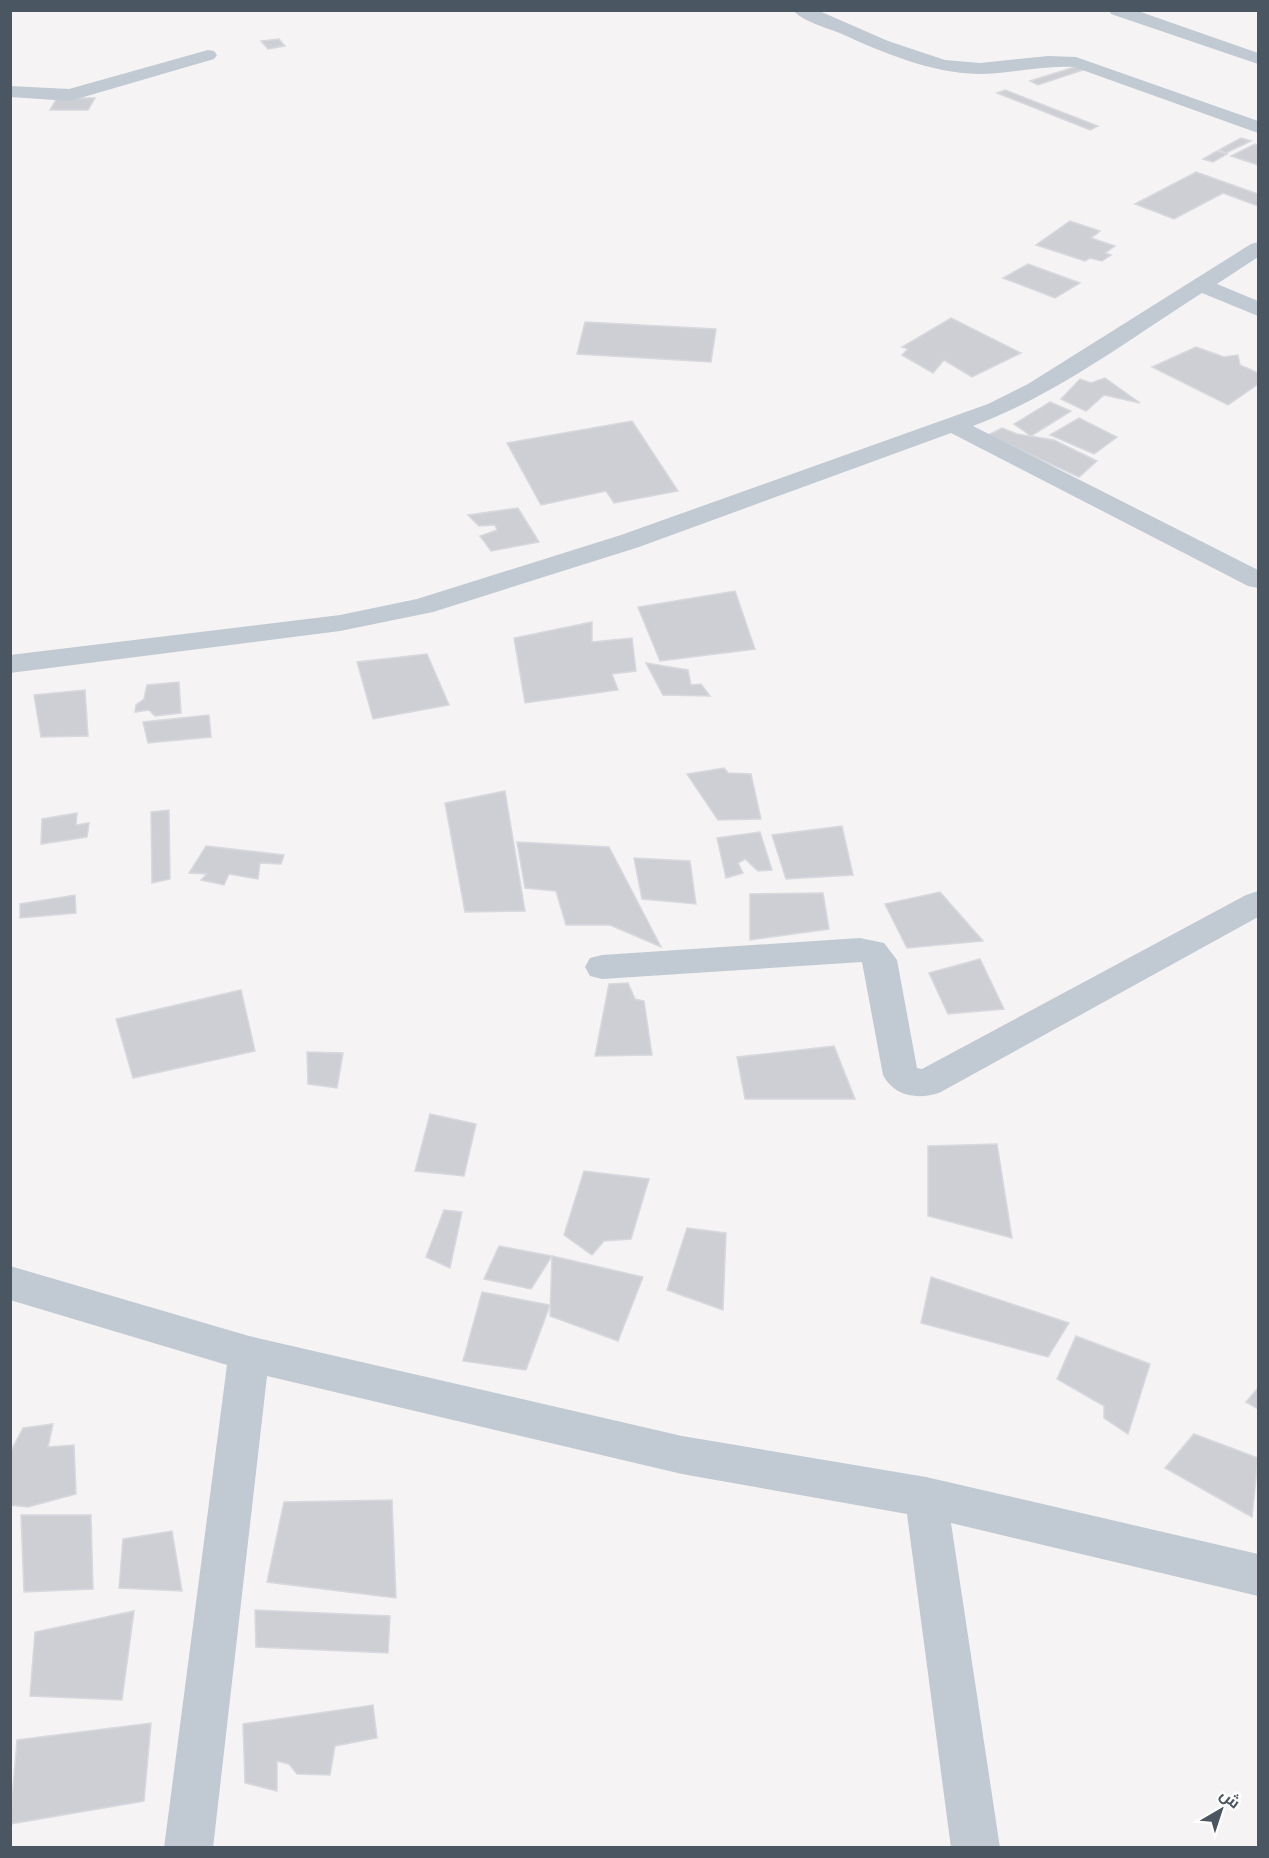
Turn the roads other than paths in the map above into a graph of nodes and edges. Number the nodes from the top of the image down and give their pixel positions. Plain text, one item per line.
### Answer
1 (801, 10) edge
2 (1117, 10) edge
3 (208, 55) dead end
4 (1258, 59) edge
5 (10, 91) edge
6 (1258, 128) edge
7 (1258, 248) edge
8 (1201, 285) junction
9 (1258, 309) edge
10 (953, 425) junction
11 (1258, 580) edge
12 (10, 664) edge
13 (1258, 903) edge
14 (602, 967) dead end
15 (10, 1283) edge
16 (249, 1354) junction
17 (926, 1497) junction
18 (1258, 1575) edge
19 (188, 1848) edge
20 (976, 1848) edge

1 - 6 street
2 - 4 street
3 - 5 street
7 - 8 street
8 - 9 street
8 - 10 street
10 - 11 street
10 - 12 street
13 - 14 street
15 - 16 street
16 - 17 street
16 - 19 street
17 - 18 street
17 - 20 street

